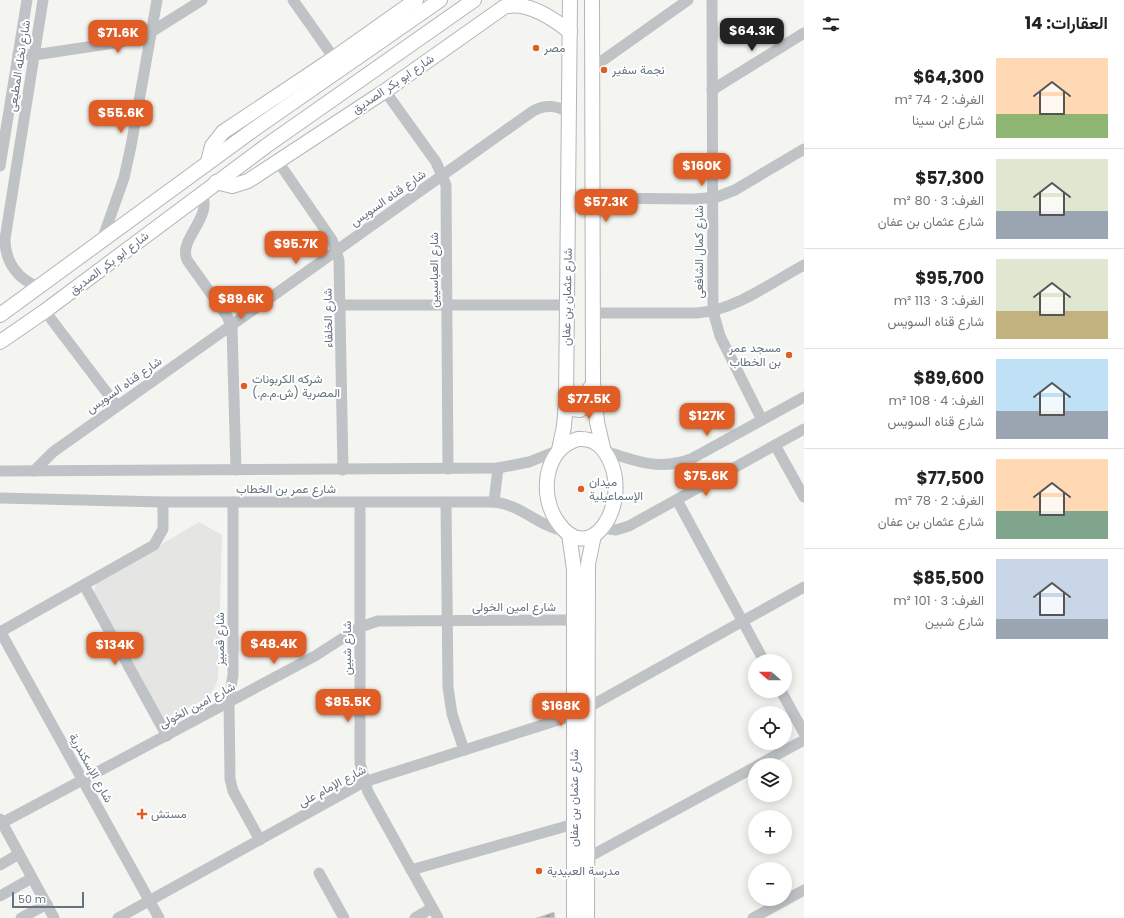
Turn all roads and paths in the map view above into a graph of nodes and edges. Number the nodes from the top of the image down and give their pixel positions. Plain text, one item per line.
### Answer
1 (27, 0) edge
2 (43, 0) edge
3 (156, 0) edge
4 (202, 0) edge
5 (293, 0) edge
6 (416, 0) edge
7 (440, 0) edge
8 (474, 0) edge
9 (570, 0) edge
10 (688, 0) edge
11 (712, 0) edge
12 (592, 1) edge
13 (514, 2) edge
14 (151, 32) junction
15 (570, 32) junction
16 (804, 33) edge
17 (18, 54) junction
18 (34, 55) junction
19 (334, 58) junction
20 (592, 68) junction
21 (712, 90) junction
22 (385, 91) junction
23 (569, 114) junction
24 (804, 149) edge
25 (277, 160) junction
26 (208, 162) junction
27 (0, 166) edge
28 (443, 175) junction
29 (216, 182) junction
30 (202, 193) junction
31 (593, 198) junction
32 (712, 198) junction
33 (102, 240) junction
34 (336, 250) junction
35 (804, 265) edge
36 (39, 287) junction
37 (341, 305) junction
38 (448, 305) junction
39 (567, 305) junction
40 (45, 311) junction
41 (713, 311) junction
42 (593, 313) junction
43 (0, 315) edge
44 (231, 325) junction
45 (0, 342) edge
46 (593, 376) junction
47 (804, 397) edge
48 (566, 402) junction
49 (117, 406) junction
50 (762, 420) junction
51 (804, 429) edge
52 (775, 445) junction
53 (559, 450) junction
54 (604, 450) junction
55 (498, 468) junction
56 (448, 469) junction
57 (236, 470) junction
58 (343, 470) junction
59 (0, 471) edge
60 (34, 471) junction
61 (804, 497) edge
62 (0, 498) edge
63 (677, 500) junction
64 (163, 502) junction
65 (233, 502) junction
66 (360, 502) junction
67 (446, 502) junction
68 (494, 502) junction
69 (598, 532) junction
70 (567, 533) junction
71 (84, 585) junction
72 (804, 587) edge
73 (574, 620) junction
74 (447, 621) junction
75 (743, 622) junction
76 (360, 627) junction
77 (0, 631) edge
78 (760, 654) edge
79 (785, 698) edge
80 (229, 702) junction
81 (587, 708) junction
82 (574, 715) junction
83 (804, 733) edge
84 (167, 736) junction
85 (804, 740) edge
86 (464, 750) junction
87 (771, 758) edge
88 (748, 771) edge
89 (83, 781) junction
90 (364, 782) junction
91 (1, 822) edge
92 (574, 824) junction
93 (260, 840) junction
94 (19, 854) junction
95 (587, 858) junction
96 (0, 865) edge
97 (411, 870) junction
98 (319, 873) dead end
99 (32, 878) junction
100 (804, 890) edge
101 (0, 896) edge
102 (150, 900) junction
103 (47, 904) junction
104 (435, 913) edge
105 (21, 918) edge
106 (54, 918) edge
107 (118, 918) edge
108 (159, 918) edge
109 (344, 918) edge
110 (415, 918) edge
111 (574, 918) edge
112 (587, 918) edge
113 (753, 918) edge

1 - 17 street, شارع نخله المطيعى
2 - 18 street, شارع نخله المطيعى
3 - 14 street
4 - 14 street
5 - 19 street
6 - 19 main road
7 - 26 main road, شارع ابو بكر الصديق
8 - 29 main road, شارع ابو بكر الصديق
9 - 15 main road, شارع عثمان بن عفان
10 - 20 street
11 - 21 street, شارع كمال الشافعى
12 - 20 main road
13 - 15 main road, شارع ابو بكر الصديق
13 - 22 main road, شارع ابو بكر الصديق
14 - 18 street
14 - 33 street
15 - 23 main road, شارع عثمان بن عفان
16 - 21 street
17 - 18 street
17 - 27 street, شارع نخله المطيعى
18 - 36 street, شارع نخله المطيعى
19 - 26 main road
20 - 31 main road
21 - 32 street, شارع كمال الشافعى
22 - 25 main road, شارع ابو بكر الصديق
22 - 28 street, شارع العباسيين
23 - 28 street, شارع قناه السويس
23 - 39 main road, شارع عثمان بن عفان
24 - 32 street
25 - 29 main road, شارع ابو بكر الصديق
25 - 34 street, شارع الخلفاء
26 - 33 main road, شارع ابو بكر الصديق
28 - 34 street, شارع قناه السويس
28 - 38 street, شارع العباسيين
29 - 30 main road, شارع ابو بكر الصديق
30 - 40 main road, شارع ابو بكر الصديق
30 - 44 street
31 - 32 street
31 - 42 main road
32 - 41 street, شارع كمال الشافعى
33 - 36 main road, شارع ابو بكر الصديق
34 - 37 street, شارع الخلفاء
34 - 44 street, شارع قناه السويس
35 - 41 street
36 - 43 main road, شارع ابو بكر الصديق
37 - 38 street
37 - 58 street, شارع الخلفاء
38 - 39 street
38 - 56 street, شارع العباسيين
39 - 48 main road, شارع عثمان بن عفان
40 - 45 main road, شارع ابو بكر الصديق
40 - 49 street
41 - 42 street
41 - 50 street, شارع كمال الشافعى
42 - 46 main road
44 - 49 street, شارع قناه السويس
44 - 57 street
46 - 48 main road
46 - 54 main road
47 - 50 street
48 - 53 main road, شارع عثمان بن عفان
49 - 60 street, شارع قناه السويس
50 - 54 street
51 - 52 street
52 - 61 street
52 - 63 street
53 - 54 main road
53 - 55 street, شارع عمر بن الخطاب
53 - 70 main road
54 - 69 main road
55 - 56 street, شارع عمر بن الخطاب
55 - 68 street
56 - 58 street, شارع عمر بن الخطاب
57 - 58 street, شارع عمر بن الخطاب
57 - 60 street, شارع عمر بن الخطاب
59 - 60 street, شارع عمر بن الخطاب
62 - 64 street, شارع عمر بن الخطاب
63 - 69 street
63 - 75 street
64 - 65 street, شارع عمر بن الخطاب
64 - 71 street
65 - 66 street, شارع عمر بن الخطاب
65 - 80 street, شارع قمبيز
66 - 67 street, شارع عمر بن الخطاب
66 - 76 street, شارع شبين
67 - 68 street, شارع عمر بن الخطاب
67 - 74 street
68 - 70 street, شارع عمر بن الخطاب
69 - 70 main road
69 - 81 main road, شارع عثمان بن عفان
70 - 73 main road, شارع عثمان بن عفان
71 - 77 street
71 - 84 street
72 - 75 street
73 - 74 street, شارع امين الخولى
73 - 82 main road, شارع عثمان بن عفان
74 - 76 street, شارع امين الخولى
74 - 86 street
75 - 78 street
75 - 81 street
76 - 80 street, شارع امين الخولى
76 - 90 street, شارع شبين
77 - 89 street, شارع الإسكندرية
79 - 83 street
80 - 84 street, شارع امين الخولى
80 - 93 street, شارع قمبيز
81 - 95 main road, شارع عثمان بن عفان
82 - 86 street, شارع الإمام على
82 - 92 main road, شارع عثمان بن عفان
84 - 89 street, شارع امين الخولى
85 - 87 street
86 - 90 street, شارع الإمام على
88 - 95 street
89 - 91 street, شارع امين الخولى
89 - 102 street, شارع الإسكندرية
90 - 93 street, شارع الإمام على
90 - 97 street, شارع شبين
91 - 94 street
92 - 97 street
92 - 111 main road, شارع عثمان بن عفان
93 - 102 street, شارع الإمام على
94 - 96 street
94 - 99 street
95 - 112 main road, شارع عثمان بن عفان
97 - 104 street, شارع شبين
98 - 109 street
99 - 101 street
99 - 103 street
100 - 113 street
102 - 107 street, شارع الإمام على
102 - 108 street, شارع الإسكندرية
103 - 105 street
103 - 106 street
104 - 110 street

